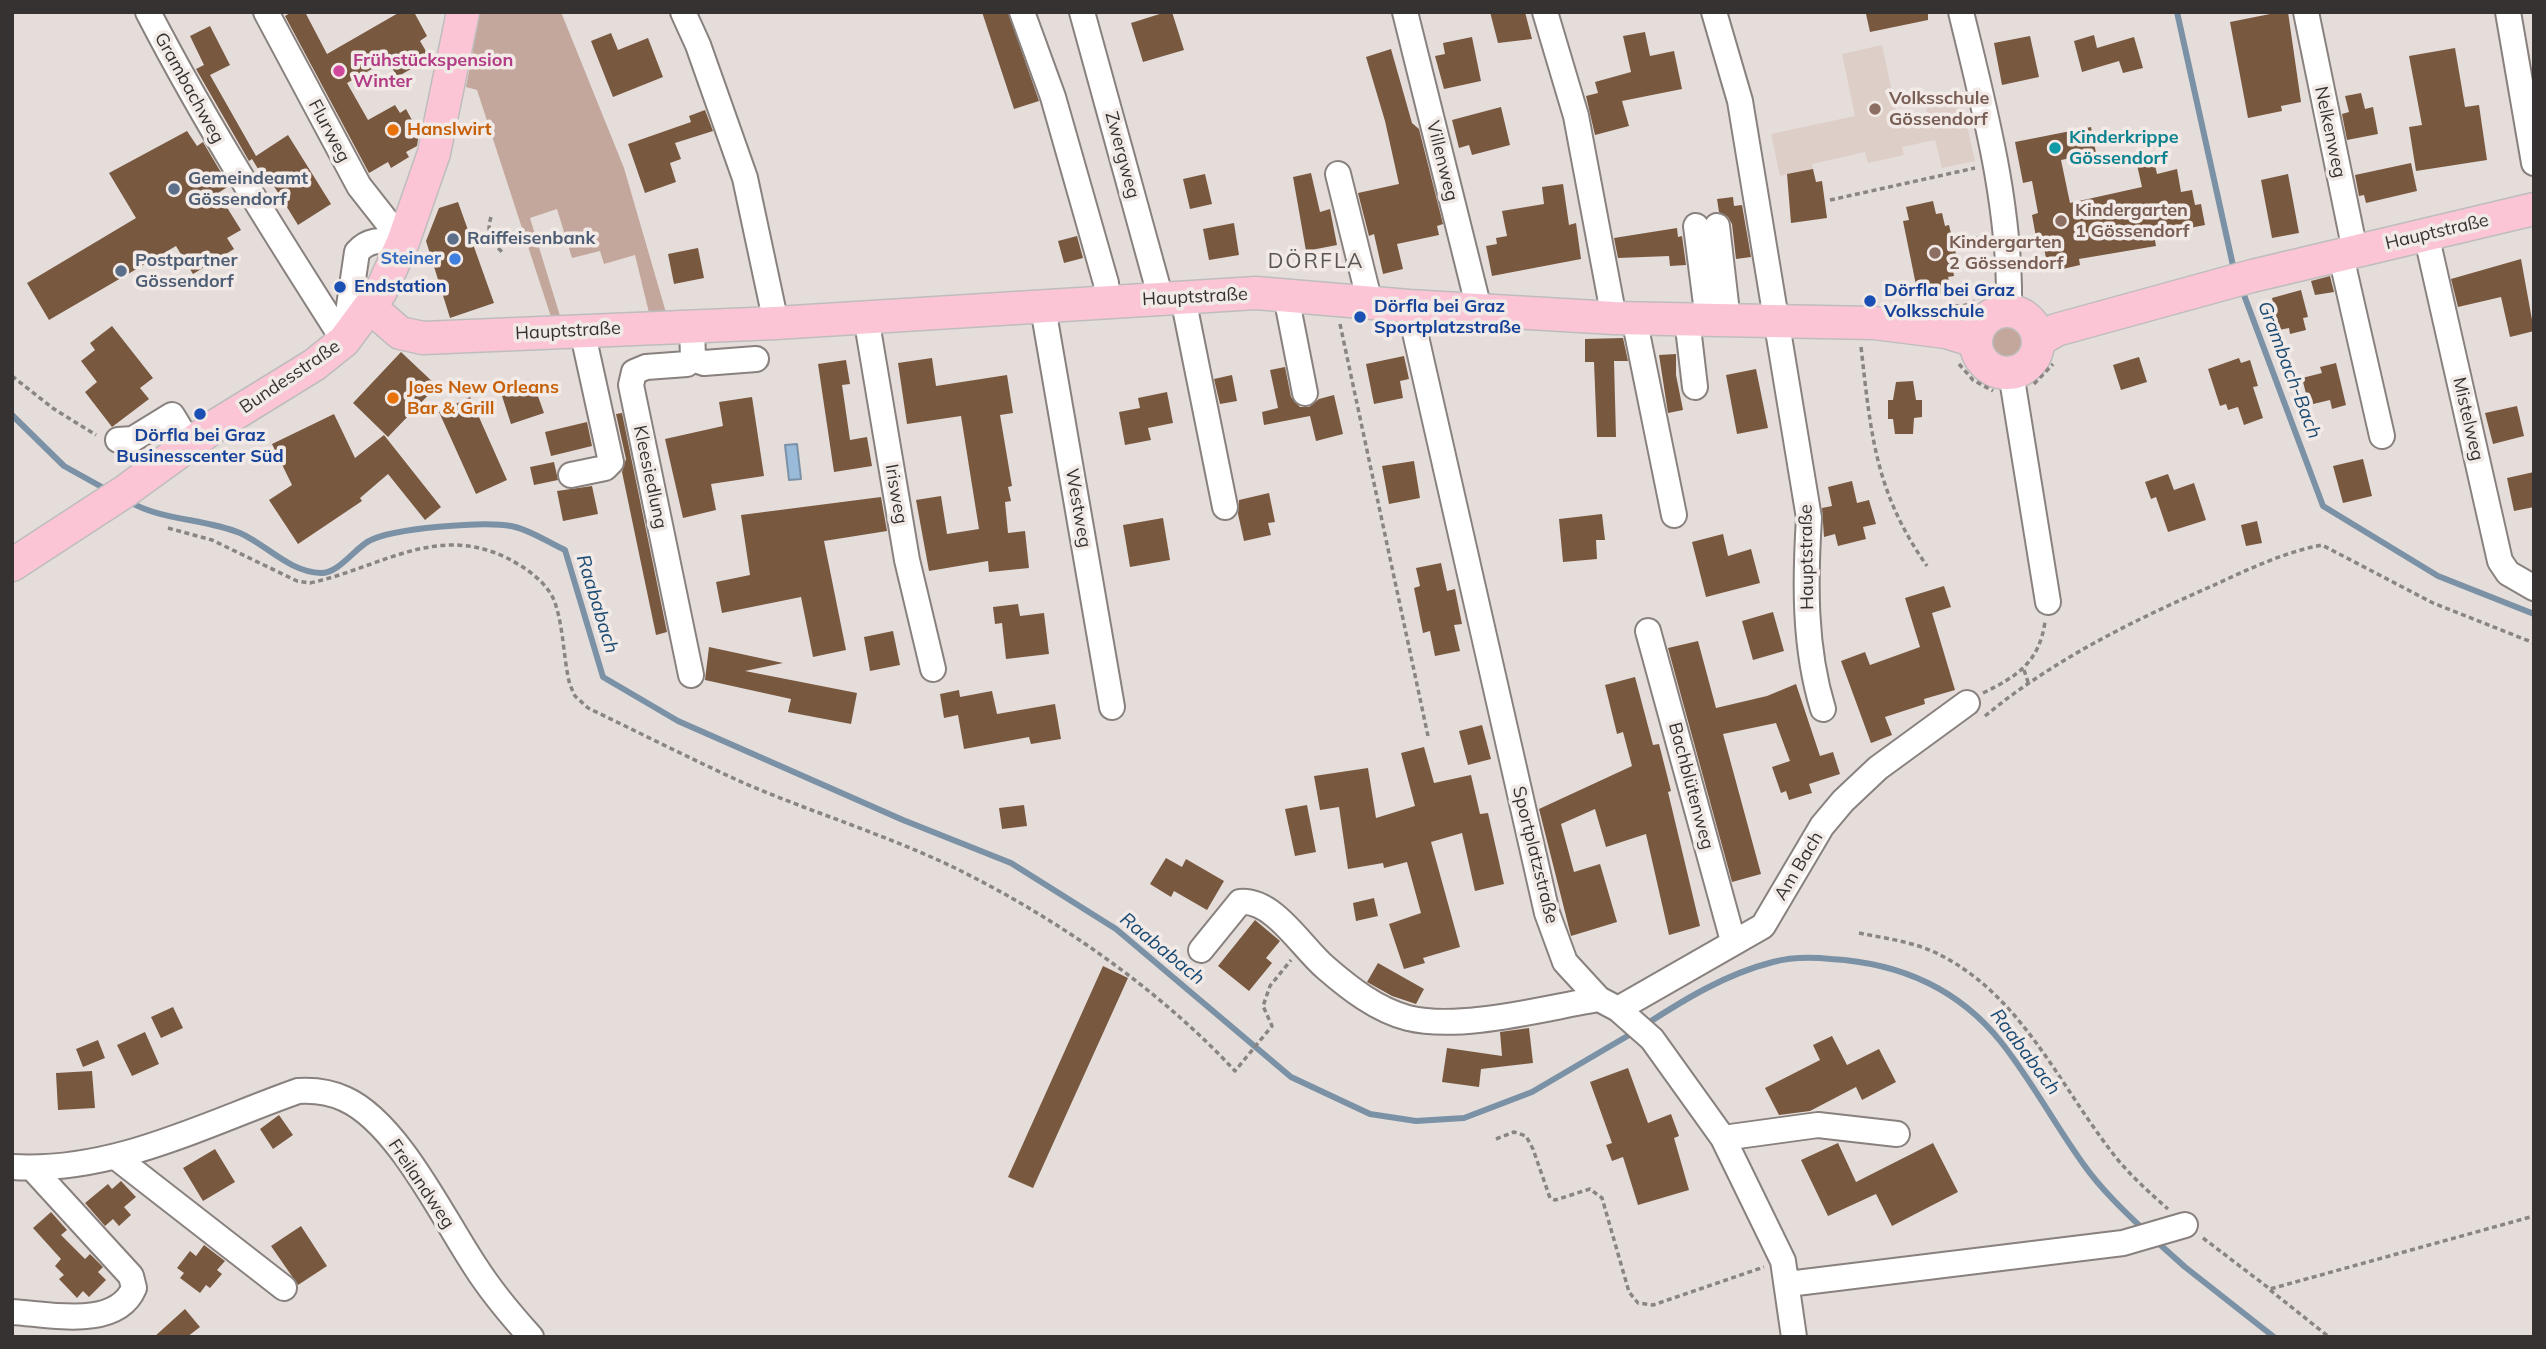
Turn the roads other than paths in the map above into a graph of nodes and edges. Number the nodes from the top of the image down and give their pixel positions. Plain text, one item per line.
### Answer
1 (148, 12) edge
2 (266, 12) edge
3 (463, 12) edge
4 (683, 12) edge
5 (1022, 12) edge
6 (1082, 12) edge
7 (1405, 12) edge
8 (1545, 12) edge
9 (1714, 12) edge
10 (1961, 12) edge
11 (2306, 12) edge
12 (2508, 12) edge
13 (2534, 163) edge
14 (1338, 174) dead end
15 (2534, 209) edge
16 (1706, 226) dead end
17 (2426, 234) junction
18 (402, 242) junction
19 (2348, 253) junction
20 (1286, 296) junction
21 (1172, 298) junction
22 (1108, 303) junction
23 (1370, 303) junction
24 (1409, 306) junction
25 (370, 307) junction
26 (1043, 308) junction
27 (1479, 309) junction
28 (2009, 310) junction
29 (866, 317) junction
30 (1624, 318) junction
31 (1708, 320) junction
32 (1777, 322) junction
33 (776, 323) junction
34 (691, 326) junction
35 (582, 330) junction
36 (344, 341) junction
37 (1975, 341) junction
38 (2038, 341) junction
39 (693, 359) junction
40 (756, 359) dead end
41 (2011, 373) junction
42 (1695, 387) dead end
43 (1305, 393) dead end
44 (2382, 436) dead end
45 (118, 440) road end
46 (190, 443) junction
47 (571, 475) dead end
48 (1225, 508) dead end
49 (1674, 515) dead end
50 (12, 565) edge
51 (2534, 588) edge
52 (2048, 602) road end
53 (1648, 631) dead end
54 (933, 669) dead end
55 (691, 675) dead end
56 (1112, 707) dead end
57 (1823, 709) dead end
58 (1972, 712) road end
59 (1733, 941) junction
60 (1201, 950) dead end
61 (1617, 1009) junction
62 (1897, 1134) dead end
63 (1723, 1138) junction
64 (117, 1158) junction
65 (23, 1168) edge
66 (2178, 1227) road end
67 (1785, 1272) junction
68 (284, 1287) dead end
69 (12, 1312) edge
70 (531, 1337) edge
71 (1794, 1337) edge

1 - 36 street, Grambachweg
2 - 18 street, Flurweg
3 - 18 main road, Bundesstraße
4 - 33 street
5 - 22 street
6 - 21 street, Zwergweg
7 - 27 street, Villenweg
8 - 30 street
9 - 32 street, Hauptstraße
10 - 28 street
11 - 19 street, Nelkenweg
12 - 13 street
14 - 23 street
15 - 17 main road, Hauptstraße
16 - 31 street
17 - 19 main road, Hauptstraße
17 - 51 street, Mistelweg
18 - 25 main road, Bundesstraße
18 - 36 street
19 - 38 main road, Hauptstraße
19 - 44 street
20 - 21 main road, Hauptstraße
20 - 23 main road, Hauptstraße
20 - 43 street
21 - 22 main road, Hauptstraße
21 - 48 street, Zwergweg
22 - 26 main road, Hauptstraße
23 - 24 main road, Hauptstraße
24 - 27 main road, Hauptstraße
24 - 61 street, Sportplatzstraße
25 - 35 main road, Hauptstraße
25 - 36 main road, Bundesstraße
26 - 29 main road, Hauptstraße
26 - 56 street, Westweg
27 - 30 main road, Hauptstraße
28 - 37 main road
28 - 38 main road
29 - 33 main road, Hauptstraße
29 - 54 street, Irisweg
30 - 31 main road, Hauptstraße
30 - 49 street
31 - 32 main road, Hauptstraße
31 - 42 street
32 - 37 main road, Hauptstraße
32 - 57 street, Hauptstraße
33 - 34 main road, Hauptstraße
34 - 35 main road, Hauptstraße
34 - 39 street
35 - 47 street
36 - 46 main road, Bundesstraße
37 - 41 main road
38 - 41 main road
39 - 40 street
39 - 55 street, Kleesiedlung
41 - 52 street
45 - 46 street
46 - 50 main road, Bundesstraße
53 - 59 street, Bachblütenweg
58 - 59 street, Am Bach
59 - 61 street, Am Bach
60 - 61 street, Am Bach
61 - 63 street, Sportplatzstraße
62 - 63 street
63 - 67 street, Sportplatzstraße
64 - 65 street, Freilandweg
64 - 68 street
64 - 70 street, Freilandweg
65 - 69 street, Freilandweg
66 - 67 street
67 - 71 street, Sportplatzstraße

